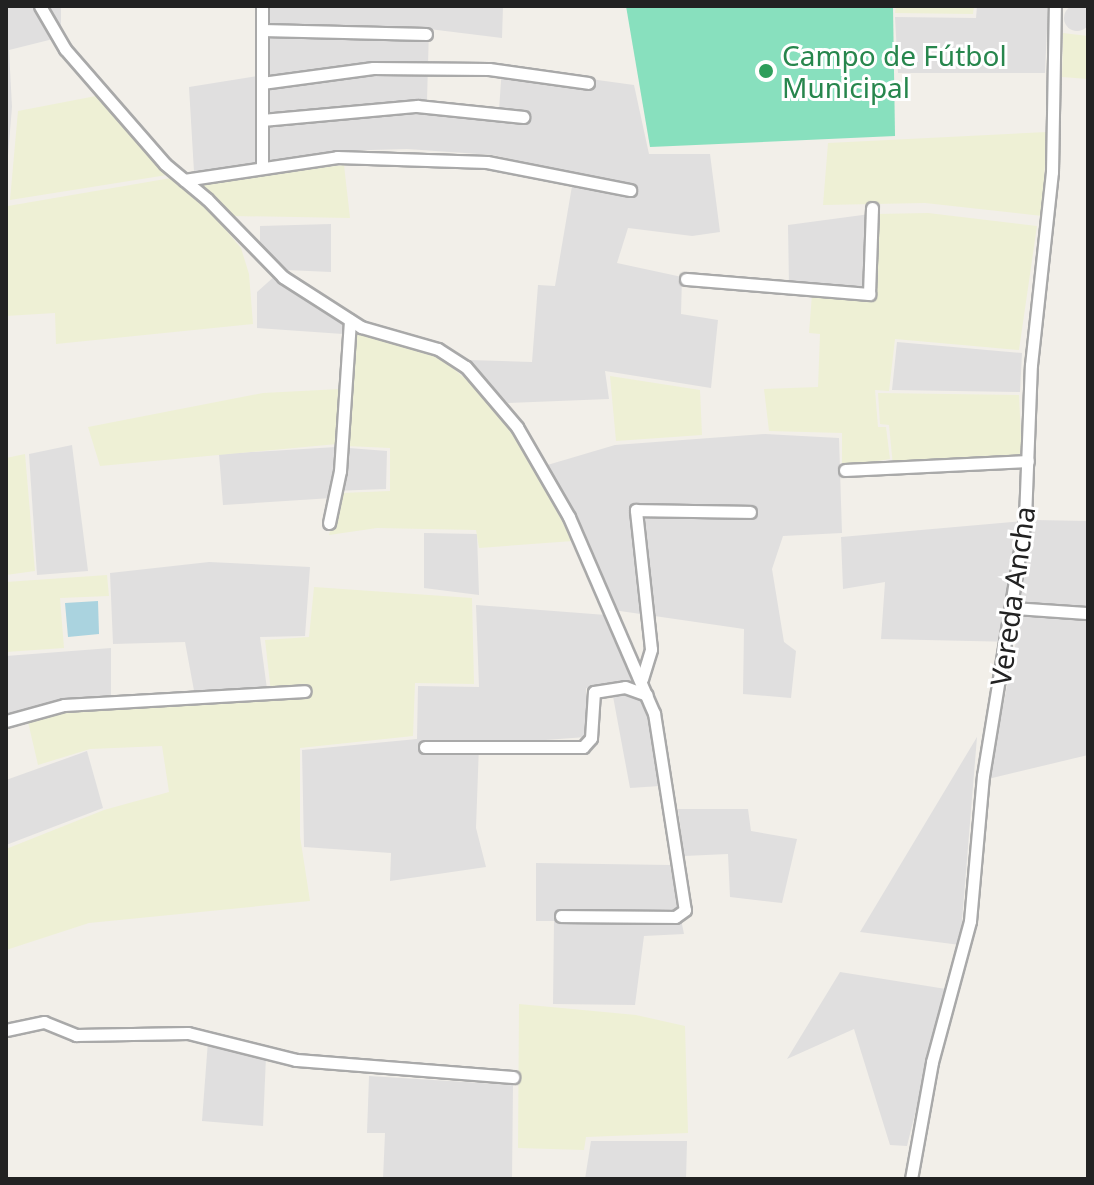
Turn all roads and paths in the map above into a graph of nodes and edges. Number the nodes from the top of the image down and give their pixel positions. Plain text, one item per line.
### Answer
1 (40, 6) edge
2 (262, 6) edge
3 (1055, 6) edge
4 (262, 30) junction
5 (426, 34) dead end
6 (262, 83) junction
7 (588, 83) dead end
8 (523, 117) dead end
9 (262, 120) junction
10 (262, 167) junction
11 (184, 180) junction
12 (630, 190) dead end
13 (872, 208) dead end
14 (686, 279) dead end
15 (350, 320) junction
16 (1028, 461) junction
17 (845, 470) dead end
18 (750, 512) dead end
19 (329, 523) dead end
20 (1014, 608) junction
21 (1088, 613) edge
22 (642, 679) junction
23 (305, 691) dead end
24 (647, 695) junction
25 (6, 721) edge
26 (425, 747) dead end
27 (561, 916) dead end
28 (6, 1030) edge
29 (513, 1077) dead end
30 (911, 1179) edge

1 - 11 street
2 - 4 street
3 - 16 street, Vereda Ancha
4 - 5 street
4 - 6 street
6 - 7 street
6 - 9 street
8 - 9 street
9 - 10 street
10 - 11 street
10 - 12 street
11 - 15 street
13 - 14 street
15 - 19 street
15 - 22 street
16 - 17 street
16 - 20 street, Vereda Ancha
18 - 22 street
20 - 21 street
20 - 30 street, Vereda Ancha
22 - 24 street
23 - 25 street
24 - 26 street
24 - 27 street
28 - 29 street

